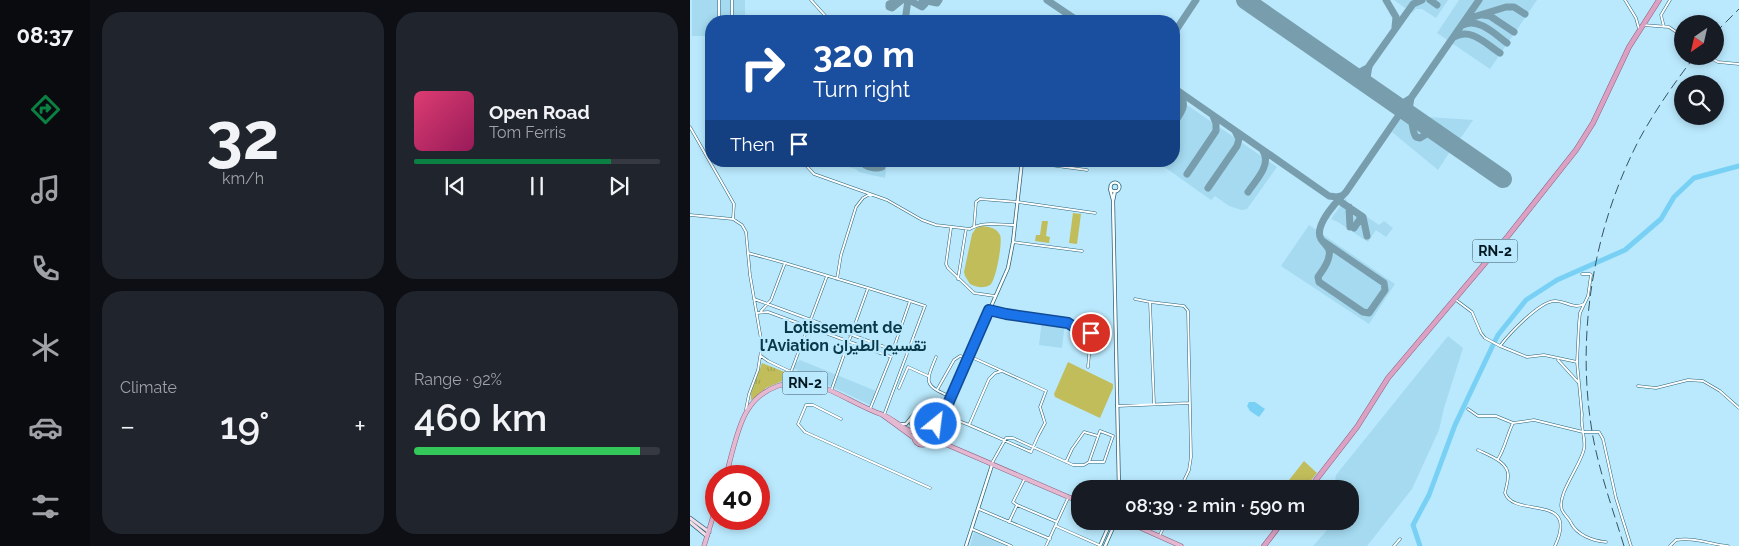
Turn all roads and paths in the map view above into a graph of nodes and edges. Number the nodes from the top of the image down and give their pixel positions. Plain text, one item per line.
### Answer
1 (719, 0) edge
2 (732, 0) edge
3 (811, 0) edge
4 (1625, 0) edge
5 (1659, 0) edge
6 (1670, 0) edge
7 (719, 15) edge
8 (732, 15) edge
9 (825, 15) edge
10 (1642, 25) junction
11 (1664, 27) junction
12 (1674, 29) edge
13 (1639, 30) junction
14 (1724, 63) edge
15 (1739, 64) edge
16 (690, 127) edge
17 (705, 153) edge
18 (713, 167) edge
19 (808, 167) edge
20 (1021, 167) edge
21 (1065, 167) edge
22 (1087, 170) dead end
23 (1110, 189) junction
24 (1115, 192) junction
25 (870, 194) junction
26 (1018, 202) junction
27 (1113, 202) junction
28 (1094, 212) dead end
29 (690, 215) edge
30 (733, 219) junction
31 (1015, 225) junction
32 (974, 227) junction
33 (951, 228) junction
34 (966, 229) junction
35 (1013, 242) junction
36 (1082, 251) dead end
37 (748, 253) junction
38 (784, 263) junction
39 (1582, 274) dead end
40 (827, 276) junction
41 (958, 278) junction
42 (837, 279) junction
43 (868, 288) junction
44 (995, 296) junction
45 (754, 299) junction
46 (1455, 299) junction
47 (1135, 300) dead end
48 (910, 301) junction
49 (1150, 302) junction
50 (1586, 302) junction
51 (769, 304) junction
52 (989, 310) junction
53 (761, 311) junction
54 (757, 312) junction
55 (811, 320) junction
56 (809, 326) junction
57 (852, 335) junction
58 (850, 342) junction
59 (1500, 346) junction
60 (893, 350) junction
61 (761, 356) junction
62 (891, 357) junction
63 (936, 357) dead end
64 (968, 357) junction
65 (1556, 358) junction
66 (1577, 362) junction
67 (1088, 367) dead end
68 (1002, 371) junction
69 (791, 372) junction
70 (928, 376) junction
71 (1579, 384) junction
72 (816, 385) junction
73 (1638, 386) dead end
74 (899, 388) dead end
75 (937, 390) junction
76 (831, 391) junction
77 (951, 397) junction
78 (1190, 403) junction
79 (1154, 404) junction
80 (1117, 406) junction
81 (1468, 408) dead end
82 (1739, 408) edge
83 (870, 409) junction
84 (746, 411) junction
85 (883, 416) junction
86 (842, 419) dead end
87 (959, 421) dead end
88 (940, 422) junction
89 (1513, 423) junction
90 (898, 424) junction
91 (969, 425) junction
92 (922, 430) junction
93 (916, 432) junction
94 (1583, 432) junction
95 (933, 433) joint
96 (930, 436) junction
97 (1098, 436) junction
98 (914, 438) junction
99 (1003, 440) junction
100 (926, 444) junction
101 (953, 447) junction
102 (1034, 448) junction
103 (1478, 450) dead end
104 (1498, 460) junction
105 (1066, 462) junction
106 (1089, 462) junction
107 (992, 463) junction
108 (729, 465) edge
109 (1025, 478) junction
110 (1119, 480) edge
111 (1184, 480) edge
112 (1316, 480) edge
113 (930, 488) dead end
114 (1069, 497) joint
115 (1017, 505) junction
116 (978, 509) junction
117 (690, 518) edge
118 (690, 522) edge
119 (1009, 522) junction
120 (1057, 522) junction
121 (1056, 526) junction
122 (972, 529) junction
123 (709, 530) edge
124 (1107, 530) edge
125 (1112, 530) edge
126 (1146, 530) edge
127 (1162, 530) edge
128 (1277, 530) edge
129 (708, 534) junction
130 (1159, 536) junction
131 (1400, 538) dead end
132 (1050, 539) junction
133 (1606, 542) dead end
134 (704, 546) edge
135 (966, 546) edge
136 (1011, 546) edge
137 (1046, 546) edge
138 (1100, 546) edge
139 (1104, 546) edge
140 (1182, 546) edge
141 (1264, 546) edge
142 (1394, 546) edge
143 (1555, 546) edge
144 (1631, 546) edge
145 (1670, 546) edge
146 (1728, 546) edge

1 - 7 street
2 - 8 street
3 - 9 street
4 - 13 street
5 - 10 highway, RN-2
6 - 11 street
10 - 11 street
10 - 13 highway, RN-2
11 - 12 street
13 - 46 highway, RN-2
14 - 15 street
16 - 17 street
18 - 30 street
19 - 25 street
20 - 26 street
21 - 22 street
23 - 24 street
23 - 24 street
23 - 27 street
24 - 27 street
25 - 33 street
25 - 42 street
26 - 28 street
26 - 31 street
26 - 32 street
27 - 80 street
29 - 30 street
30 - 37 street
31 - 32 street
31 - 35 street
32 - 34 street
33 - 34 street
33 - 41 street
34 - 41 street
35 - 36 street
35 - 44 street
37 - 38 street
37 - 45 street
38 - 40 street
38 - 51 street
39 - 50 street
40 - 42 street
40 - 55 street
41 - 44 street
42 - 43 street
43 - 48 street
43 - 57 street
44 - 52 street
45 - 51 street
45 - 54 street
46 - 59 street
46 - 112 highway, RN-2
47 - 49 street
48 - 60 street
48 - 85 street
49 - 78 street
49 - 79 street
50 - 59 street
50 - 66 street
51 - 53 street
51 - 55 street
52 - 64 street
52 - 67 street
53 - 54 street
53 - 56 street
54 - 61 street
55 - 56 street
55 - 57 street
56 - 58 street
56 - 69 street
57 - 58 street
57 - 60 street
58 - 62 street
58 - 76 street
59 - 65 street
60 - 62 street
61 - 69 street
61 - 84 street
62 - 83 street
63 - 70 street
64 - 68 street
64 - 75 street
64 - 77 street
65 - 66 street
65 - 71 street
66 - 71 street
68 - 91 street
68 - 102 street
69 - 72 street
70 - 74 street
70 - 75 street
71 - 94 street
72 - 76 main road, RN-2
72 - 84 main road, RN-2
73 - 82 street
75 - 77 street
76 - 83 main road, RN-2
77 - 88 street
78 - 79 street
78 - 111 street
79 - 80 street
80 - 110 street
81 - 89 street
83 - 85 main road, RN-2
84 - 108 main road, RN-2
85 - 90 main road, RN-2
85 - 98 main road, RN-2
86 - 113 street
87 - 91 street
88 - 90 street
88 - 92 street
88 - 95 street
89 - 94 street
89 - 104 street
90 - 93 main road, RN-2
91 - 99 street
92 - 93 main road
92 - 96 main road, RN-2
93 - 98 main road
94 - 133 street
94 - 144 street
95 - 96 main road
96 - 100 main road
96 - 101 main road, RN-2
97 - 105 street
97 - 106 street
97 - 106 street
98 - 100 main road, RN-2
99 - 102 street
99 - 102 street
99 - 107 street
100 - 101 main road, RN-2
101 - 107 main road, RN-2
102 - 105 street
103 - 104 street
104 - 143 street
105 - 106 street
107 - 109 main road, RN-2
107 - 116 street
109 - 114 main road, RN-2
109 - 115 street
114 - 120 street
115 - 119 street
115 - 120 street
116 - 119 street
116 - 122 street
117 - 129 main road
118 - 129 main road
119 - 132 street
120 - 121 street
121 - 132 street
121 - 138 street
122 - 135 street
122 - 136 street
123 - 129 main road
124 - 138 street
125 - 139 street
126 - 130 main road
127 - 130 street
128 - 141 highway
129 - 134 main road
130 - 140 main road
131 - 142 street
132 - 137 street
145 - 146 street

